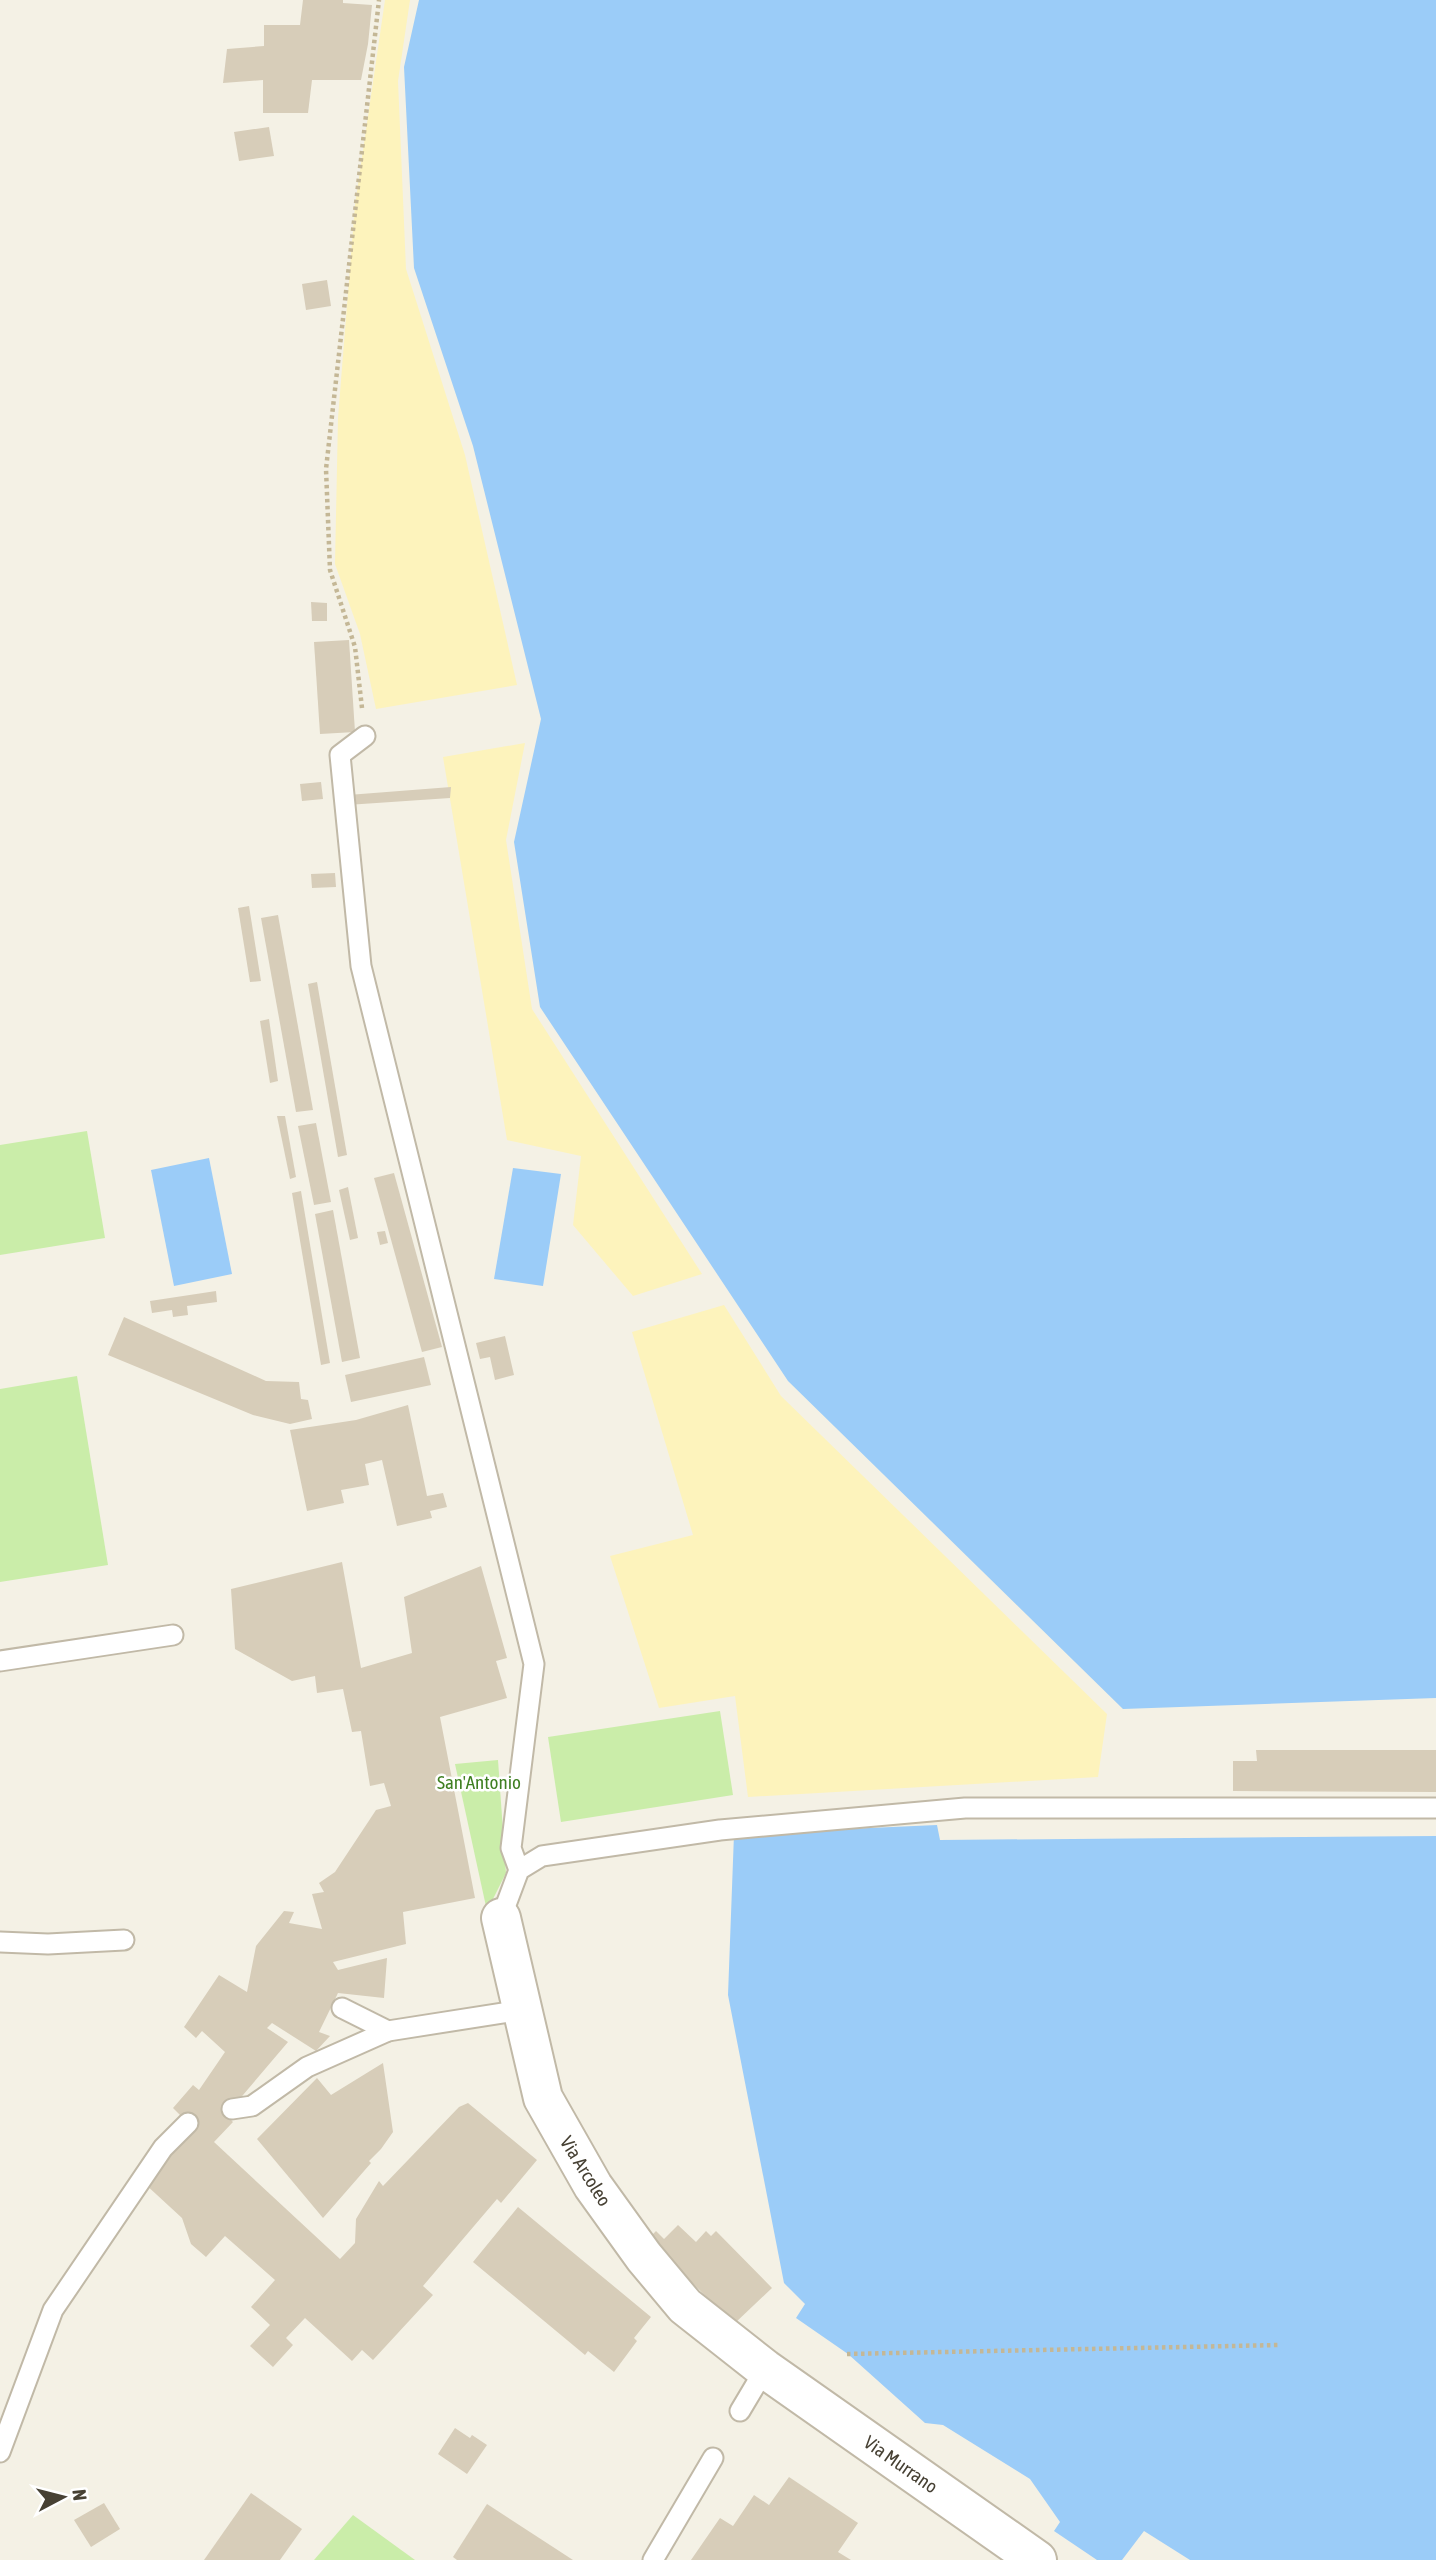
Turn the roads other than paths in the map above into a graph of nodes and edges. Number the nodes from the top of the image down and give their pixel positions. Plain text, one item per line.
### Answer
1 (365, 736) road end
2 (173, 1635) dead end
3 (0, 1661) edge
4 (1436, 1808) edge
5 (519, 1870) junction
6 (501, 1918) joint
7 (124, 1940) dead end
8 (0, 1942) edge
9 (342, 2008) dead end
10 (522, 2010) junction
11 (388, 2031) junction
12 (232, 2109) dead end
13 (188, 2123) dead end
14 (765, 2369) junction
15 (740, 2411) dead end
16 (0, 2452) edge
17 (713, 2458) dead end
18 (653, 2560) edge
19 (1037, 2560) edge

1 - 5 lane
2 - 3 lane
4 - 5 lane
5 - 6 lane
6 - 10 street, Via Arcoleo
7 - 8 lane
9 - 11 lane
10 - 11 lane
10 - 14 street, Via Arcoleo
11 - 12 lane
13 - 16 lane
14 - 15 lane
14 - 19 street, Via Murrano
17 - 18 lane

